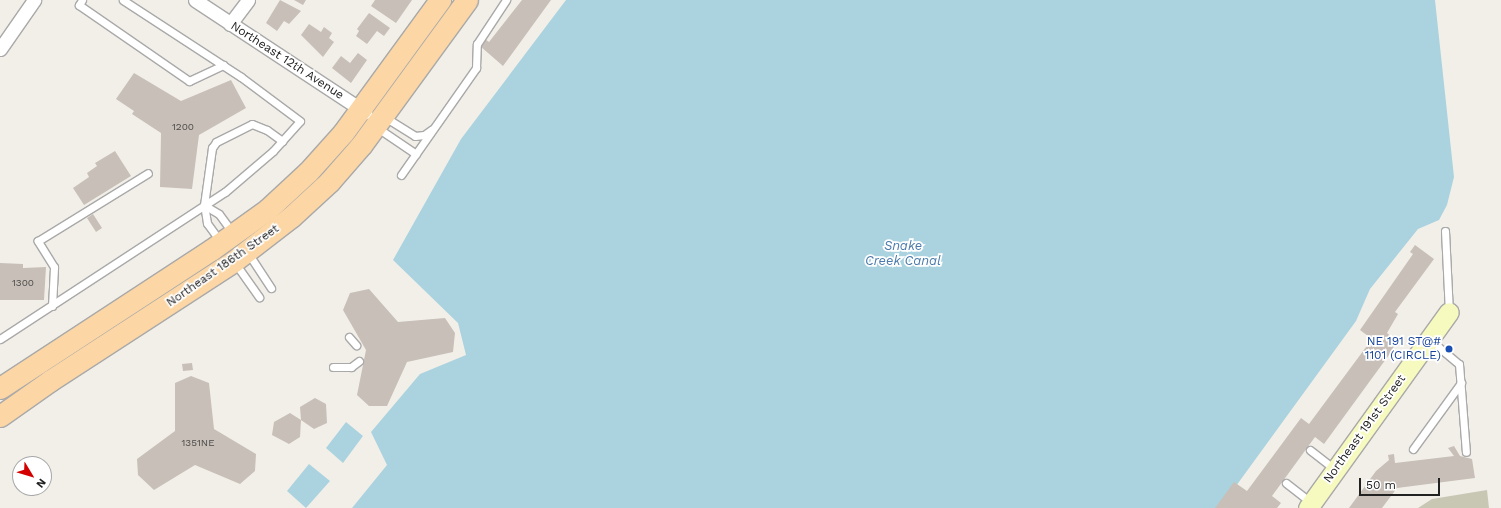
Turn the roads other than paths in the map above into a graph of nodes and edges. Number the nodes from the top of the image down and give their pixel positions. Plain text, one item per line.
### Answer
1 (34, 0) edge
2 (82, 0) edge
3 (123, 0) edge
4 (195, 0) edge
5 (248, 0) edge
6 (440, 0) edge
7 (467, 0) edge
8 (506, 0) edge
9 (230, 24) junction
10 (0, 49) edge
11 (223, 65) junction
12 (361, 109) junction
13 (379, 121) junction
14 (436, 127) junction
15 (282, 141) junction
16 (416, 154) junction
17 (148, 173) dead end
18 (401, 175) dead end
19 (204, 202) junction
20 (1444, 231) dead end
21 (228, 239) junction
22 (240, 257) junction
23 (271, 288) dead end
24 (259, 297) dead end
25 (52, 306) junction
26 (1449, 312) joint
27 (349, 338) dead end
28 (0, 339) edge
29 (1429, 339) junction
30 (356, 345) dead end
31 (358, 361) dead end
32 (333, 367) dead end
33 (1461, 383) junction
34 (1, 385) edge
35 (0, 416) edge
36 (1413, 448) dead end
37 (1310, 450) dead end
38 (1466, 452) dead end
39 (1336, 470) junction
40 (1286, 483) dead end
41 (1310, 505) edge

1 - 10 street
2 - 11 lane
3 - 11 lane
4 - 9 street, Northeast 12th Avenue
5 - 9 street
6 - 12 main road, Northeast 186th Street
7 - 13 main road, Northeast 186th Street
8 - 14 lane
9 - 12 street, Northeast 12th Avenue
11 - 15 lane
12 - 13 street, Northeast 12th Avenue
12 - 21 main road, Northeast 186th Street
13 - 14 lane
13 - 16 lane
13 - 22 main road, Northeast 186th Street
14 - 16 lane
15 - 19 lane
15 - 19 lane
16 - 18 lane
17 - 25 lane
19 - 21 lane
19 - 21 lane
19 - 25 lane
20 - 26 lane
21 - 22 main road
21 - 34 main road, Northeast 186th Street
22 - 23 lane
22 - 24 lane
22 - 35 main road, Northeast 186th Street
25 - 28 lane
26 - 29 street, Northeast 191st Street
27 - 30 lane
29 - 33 lane
29 - 39 street, Northeast 191st Street
31 - 32 lane
33 - 36 lane
33 - 38 lane
37 - 39 lane
39 - 41 street, Northeast 191st Street
40 - 41 lane

